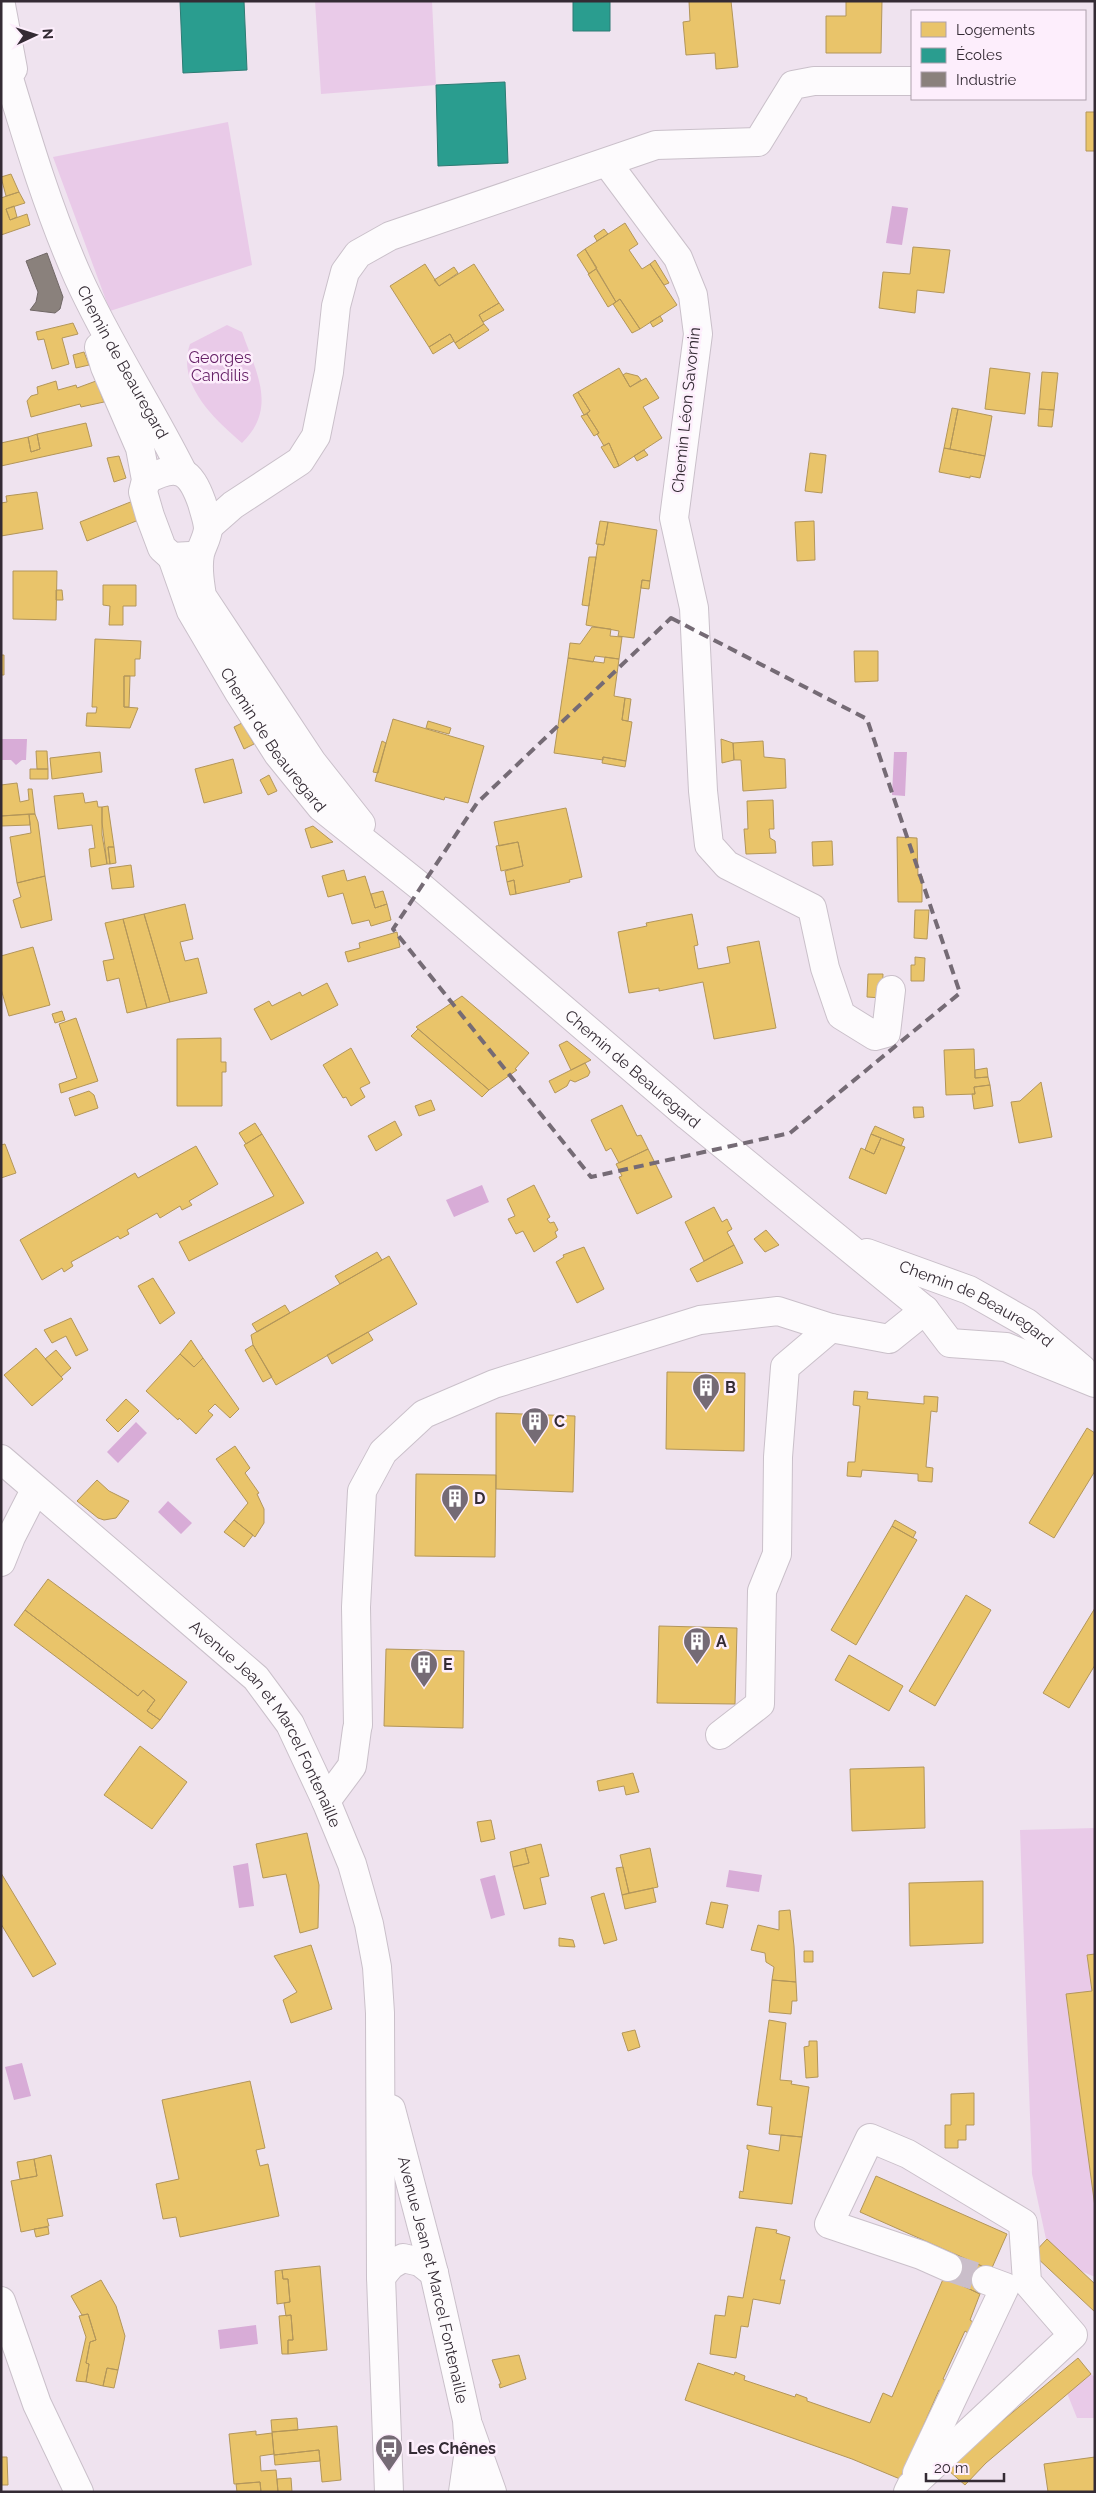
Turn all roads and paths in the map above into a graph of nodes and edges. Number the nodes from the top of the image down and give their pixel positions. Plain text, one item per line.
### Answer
1 (1, 5) edge
2 (1, 52) edge
3 (911, 81) edge
4 (23, 125) junction
5 (608, 164) junction
6 (78, 279) junction
7 (182, 471) junction
8 (146, 480) junction
9 (269, 483) junction
10 (198, 492) junction
11 (208, 526) junction
12 (200, 554) junction
13 (172, 557) junction
14 (421, 887) junction
15 (890, 990) dead end
16 (847, 1246) junction
17 (925, 1310) junction
18 (832, 1328) junction
19 (1095, 1381) edge
20 (1, 1459) edge
21 (35, 1490) junction
22 (1, 1562) edge
23 (720, 1735) dead end
24 (326, 1801) junction
25 (381, 2071) junction
26 (948, 2267) tunnel mouth
27 (434, 2273) junction
28 (382, 2276) junction
29 (986, 2280) tunnel mouth
30 (1, 2301) edge
31 (467, 2420) junction
32 (910, 2489) edge
33 (79, 2492) edge
34 (389, 2492) edge
35 (463, 2492) edge
36 (492, 2492) edge

1 - 4 street, Chemin de Beauregard
2 - 4 street, Chemin de Beauregard
3 - 5 street
4 - 6 street, Chemin de Beauregard
5 - 9 street
5 - 15 street, Chemin Léon Savornin
6 - 7 street, Chemin de Beauregard
6 - 8 street, Chemin de Beauregard
7 - 8 street
7 - 10 street
8 - 13 street
9 - 10 street
9 - 11 street
10 - 11 street
11 - 12 street
12 - 13 street
12 - 14 street, Chemin de Beauregard
13 - 14 street, Chemin de Beauregard
14 - 16 street, Chemin de Beauregard
16 - 17 street, Chemin de Beauregard
16 - 19 street, Chemin de Beauregard
17 - 18 street
17 - 19 street, Chemin de Beauregard
18 - 23 street
18 - 24 street
20 - 21 street, Avenue Jean et Marcel Fontenaille
21 - 22 street
21 - 24 street, Avenue Jean et Marcel Fontenaille
24 - 25 street, Avenue Jean et Marcel Fontenaille
25 - 27 street, Avenue Jean et Marcel Fontenaille
25 - 28 street, Avenue Jean et Marcel Fontenaille
26 - 32 street
27 - 28 street
27 - 31 street, Avenue Jean et Marcel Fontenaille
28 - 34 street, Avenue Jean et Marcel Fontenaille
29 - 32 street
30 - 33 street
31 - 35 street, Avenue Jean et Marcel Fontenaille
31 - 36 street

